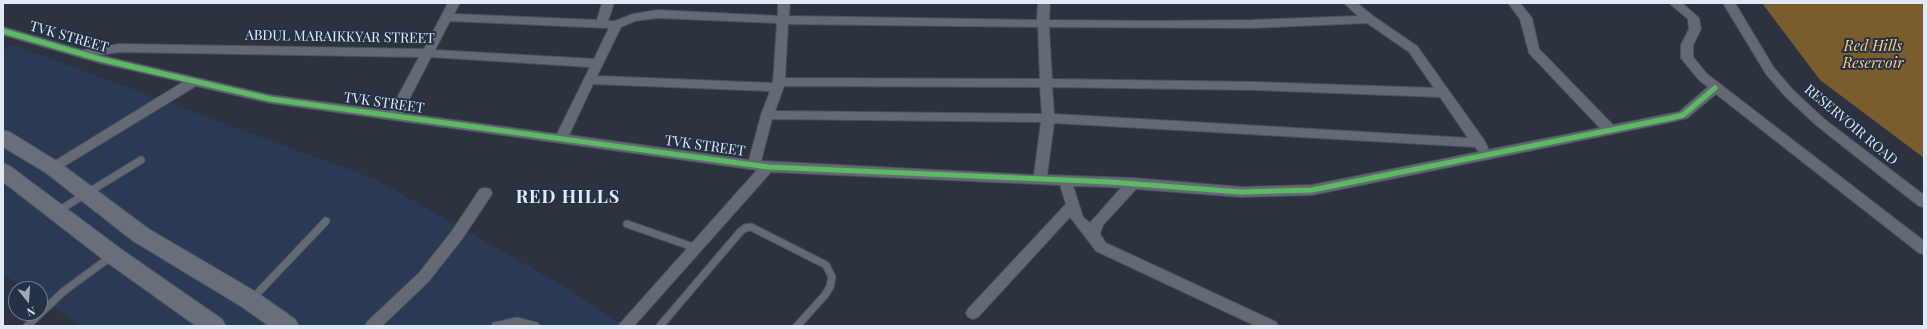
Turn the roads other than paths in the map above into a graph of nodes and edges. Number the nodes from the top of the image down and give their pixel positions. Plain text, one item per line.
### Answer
1 (454, 3) edge
2 (608, 3) edge
3 (667, 3) edge
4 (784, 3) edge
5 (1044, 3) edge
6 (1350, 3) edge
7 (1514, 3) edge
8 (1675, 3) edge
9 (1729, 3) edge
10 (656, 14) junction
11 (447, 17) junction
12 (1369, 19) junction
13 (783, 20) junction
14 (1043, 22) junction
15 (601, 24) junction
16 (616, 25) junction
17 (3, 31) edge
18 (427, 53) junction
19 (83, 54) junction
20 (597, 63) junction
21 (588, 80) junction
22 (194, 81) junction
23 (1046, 83) junction
24 (778, 84) junction
25 (1715, 88) junction
26 (1444, 93) junction
27 (767, 115) junction
28 (393, 117) junction
29 (1048, 118) junction
30 (1610, 130) junction
31 (3, 137) edge
32 (561, 139) junction
33 (1478, 143) junction
34 (1488, 156) junction
35 (141, 160) dead end
36 (754, 165) junction
37 (768, 167) junction
38 (53, 168) junction
39 (3, 171) edge
40 (1040, 180) junction
41 (1065, 180) junction
42 (1133, 183) junction
43 (485, 193) dead end
44 (87, 194) junction
45 (1924, 202) edge
46 (1072, 206) junction
47 (56, 212) junction
48 (326, 221) dead end
49 (627, 224) dead end
50 (1093, 235) junction
51 (696, 248) junction
52 (1924, 249) edge
53 (113, 255) junction
54 (250, 300) junction
55 (973, 313) dead end
56 (27, 326) edge
57 (214, 326) edge
58 (287, 326) edge
59 (372, 326) edge
60 (495, 326) edge
61 (536, 326) edge
62 (625, 326) edge
63 (660, 326) edge
64 (797, 326) edge
65 (1271, 326) edge

1 - 11 street
2 - 15 street
3 - 10 street
4 - 13 street
5 - 14 street
6 - 12 street
7 - 30 street
8 - 25 street
9 - 45 street, RESERVOIR ROAD
10 - 13 street
10 - 16 street
11 - 15 street
11 - 18 street
12 - 14 street
12 - 26 street
13 - 14 street
13 - 24 street
14 - 23 street
15 - 16 street
16 - 20 street
17 - 19 street, TVK STREET
18 - 19 street, ABDUL MARAIKKYAR STREET
18 - 20 street, ABDUL MARAIKKYAR STREET
18 - 28 street
19 - 22 street, TVK STREET
20 - 21 street
21 - 24 street
21 - 32 street
22 - 28 street, TVK STREET
22 - 38 street
23 - 24 street
23 - 26 street
23 - 29 street
24 - 27 street
25 - 30 street, TVK STREET
25 - 52 street
26 - 33 street
27 - 29 street
27 - 36 street
28 - 32 street, TVK STREET
29 - 33 street
29 - 40 street
30 - 34 street, TVK STREET
31 - 38 main road
32 - 36 street, TVK STREET
33 - 34 street
34 - 42 street, TVK STREET
35 - 44 lane
36 - 37 street, TVK STREET
37 - 40 street, TVK STREET
37 - 51 street
38 - 44 main road
39 - 47 main road
40 - 41 street, TVK STREET
41 - 42 street, TVK STREET
41 - 46 street
42 - 50 street
43 - 59 street
44 - 47 lane
44 - 54 main road
46 - 50 street
46 - 55 street
47 - 53 main road
48 - 54 lane
49 - 51 lane
50 - 65 street
51 - 62 street
53 - 56 lane
53 - 57 main road
54 - 58 main road
60 - 61 lane
63 - 64 lane

